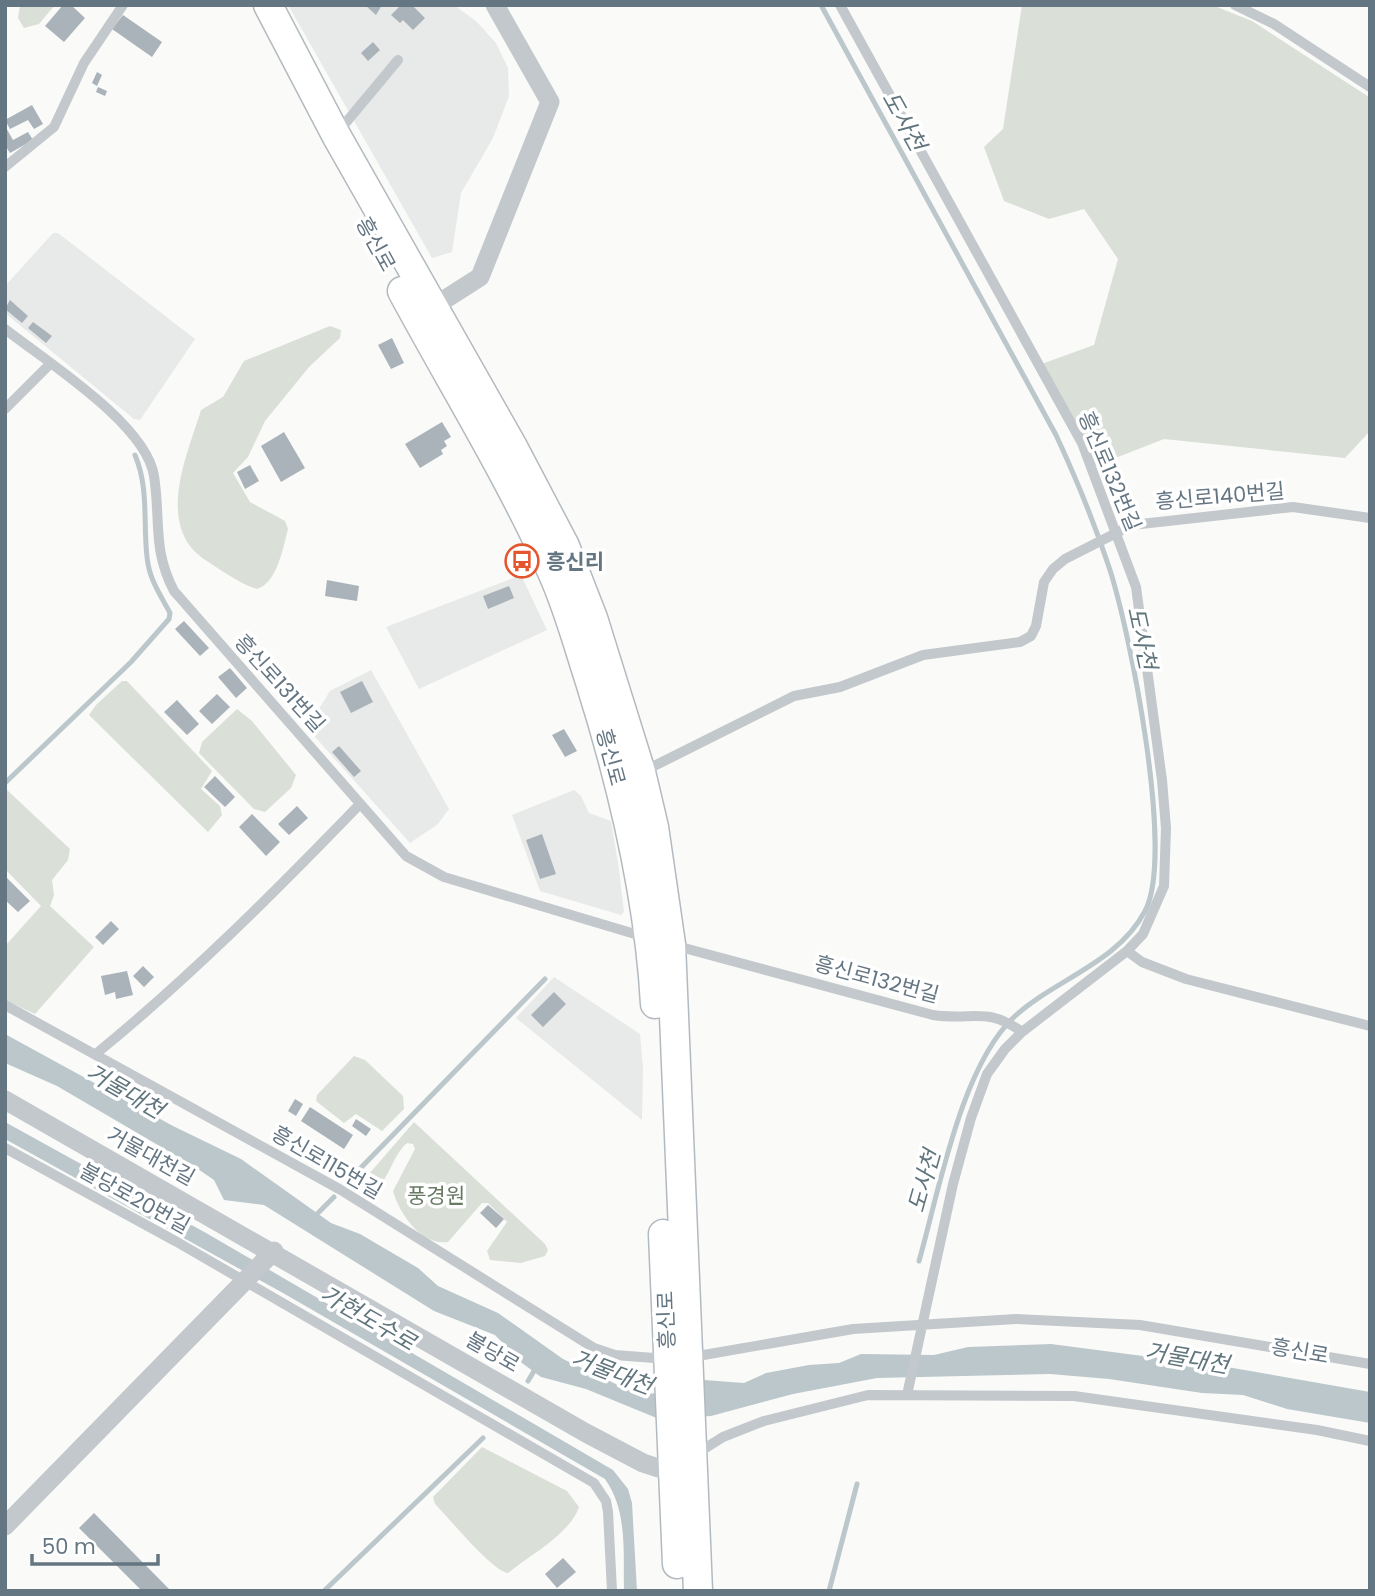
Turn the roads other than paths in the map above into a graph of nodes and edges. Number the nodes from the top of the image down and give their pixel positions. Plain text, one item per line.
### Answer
1 (123, 5) edge
2 (248, 5) edge
3 (268, 5) edge
4 (495, 5) edge
5 (840, 5) edge
6 (1235, 5) edge
7 (397, 60) dead end
8 (1370, 87) edge
9 (335, 135) junction
10 (5, 167) edge
11 (433, 307) junction
12 (5, 329) edge
13 (50, 364) junction
14 (5, 408) edge
15 (1370, 518) edge
16 (1111, 535) junction
17 (629, 775) junction
18 (360, 804) junction
19 (660, 941) junction
20 (1127, 951) junction
21 (5, 1005) edge
22 (1370, 1026) edge
23 (1019, 1030) junction
24 (97, 1053) junction
25 (5, 1100) edge
26 (5, 1148) edge
27 (274, 1251) junction
28 (246, 1283) junction
29 (923, 1323) junction
30 (678, 1363) junction
31 (1370, 1364) edge
32 (908, 1390) junction
33 (1370, 1441) edge
34 (685, 1458) junction
35 (5, 1527) edge
36 (612, 1591) edge
37 (678, 1591) edge
38 (698, 1591) edge

1 - 10 lane
2 - 17 main road, 흥신로
3 - 9 main road, 흥신로
4 - 11 street
5 - 16 lane, 흥신로132번길
6 - 8 lane
7 - 9 lane
9 - 11 main road, 흥신로
11 - 17 main road, 흥신로
12 - 13 lane, 흥신로131번길
13 - 14 lane
13 - 18 lane, 흥신로131번길
15 - 16 lane, 흥신로140번길
16 - 17 lane, 흥신로140번길
16 - 20 lane, 흥신로132번길
17 - 19 main road, 흥신로
18 - 19 lane, 흥신로131번길
18 - 24 lane
19 - 23 lane, 흥신로132번길
19 - 30 main road, 흥신로
20 - 22 lane
20 - 23 lane, 흥신로132번길
21 - 24 lane, 흥신로115번길
23 - 29 lane
24 - 30 lane, 흥신로115번길
25 - 27 street, 거물대천길
26 - 28 lane, 불당로20번길
27 - 28 street
27 - 34 street, 불당로
28 - 35 street
28 - 36 lane, 불당로20번길
29 - 30 lane, 흥신로
29 - 31 lane, 흥신로
29 - 32 lane
30 - 34 main road, 흥신로
32 - 33 lane
32 - 34 lane
34 - 37 main road, 흥신로
34 - 38 main road, 흥신로

